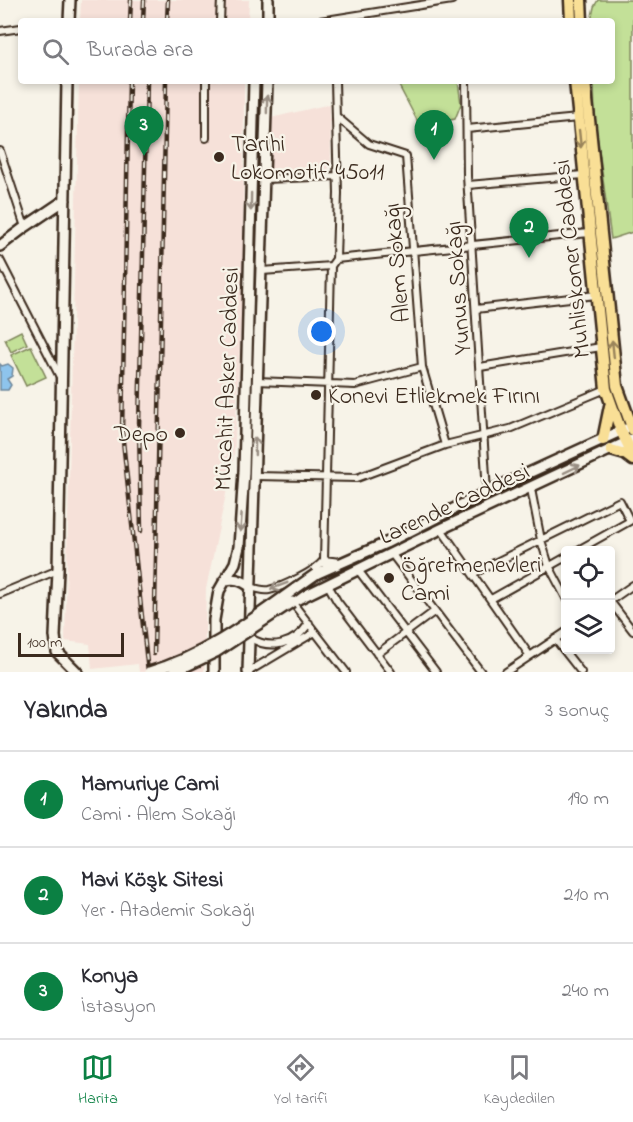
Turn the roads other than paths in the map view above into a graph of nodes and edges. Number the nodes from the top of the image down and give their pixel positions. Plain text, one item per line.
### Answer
1 (70, 0) edge
2 (221, 0) edge
3 (268, 0) edge
4 (452, 0) edge
5 (570, 0) edge
6 (581, 0) edge
7 (67, 18) edge
8 (220, 18) edge
9 (268, 18) edge
10 (346, 18) edge
11 (571, 18) edge
12 (582, 18) edge
13 (18, 28) edge
14 (0, 31) edge
15 (68, 84) edge
16 (206, 84) edge
17 (254, 84) edge
18 (267, 84) edge
19 (335, 84) edge
20 (466, 84) edge
21 (575, 84) edge
22 (585, 84) edge
23 (336, 116) junction
24 (578, 118) junction
25 (467, 129) junction
26 (206, 138) dead end
27 (0, 152) edge
28 (583, 175) junction
29 (337, 176) junction
30 (265, 179) junction
31 (468, 185) junction
32 (66, 200) junction
33 (25, 227) junction
34 (589, 233) junction
35 (0, 246) edge
36 (472, 246) junction
37 (412, 252) junction
38 (336, 259) junction
39 (0, 260) edge
40 (331, 266) junction
41 (262, 271) junction
42 (596, 295) junction
43 (476, 309) junction
44 (601, 347) junction
45 (422, 367) junction
46 (480, 367) junction
47 (62, 381) junction
48 (257, 381) junction
49 (328, 384) junction
50 (612, 387) junction
51 (633, 397) edge
52 (610, 403) junction
53 (630, 428) edge
54 (483, 435) junction
55 (603, 440) junction
56 (630, 441) edge
57 (445, 445) junction
58 (611, 450) junction
59 (633, 455) edge
60 (633, 460) edge
61 (255, 476) junction
62 (326, 478) junction
63 (531, 489) junction
64 (487, 492) junction
65 (441, 529) junction
66 (541, 540) junction
67 (585, 546) edge
68 (391, 553) junction
69 (561, 560) edge
70 (326, 564) junction
71 (549, 566) junction
72 (58, 570) junction
73 (358, 570) junction
74 (474, 573) junction
75 (224, 581) junction
76 (328, 585) junction
77 (633, 585) edge
78 (251, 587) junction
79 (561, 589) edge
80 (0, 594) edge
81 (491, 599) junction
82 (611, 600) edge
83 (292, 602) junction
84 (615, 608) edge
85 (435, 611) junction
86 (309, 624) junction
87 (633, 631) edge
88 (315, 632) junction
89 (405, 632) junction
90 (561, 635) edge
91 (249, 637) junction
92 (555, 639) junction
93 (377, 654) junction
94 (530, 656) junction
95 (77, 672) edge
96 (149, 672) edge
97 (174, 672) edge
98 (214, 672) edge
99 (248, 672) edge
100 (346, 672) edge
101 (391, 672) edge
102 (436, 672) edge
103 (481, 672) edge
104 (506, 672) edge
105 (581, 672) edge

1 - 7 main road
2 - 8 street
3 - 9 main road
4 - 10 street
5 - 11 main road
6 - 12 main road
13 - 14 street
15 - 32 main road
16 - 26 street
17 -> 75 main road, Mücahit Asker Caddesi
30 -> 18 main road, Mücahit Asker Caddesi
19 - 23 street
20 - 25 street, Yunus Sokağı
21 - 24 main road, Muhliskoner Caddesi
50 -> 22 main road, Muhliskoner Caddesi
23 - 29 street
23 - 37 street, Alem Sokağı
24 - 25 street
24 -> 28 main road, Muhliskoner Caddesi
25 - 31 street, Yunus Sokağı
27 - 33 street
28 - 31 street
28 - 34 main road, Muhliskoner Caddesi
29 - 30 street
29 - 38 street
30 - 41 main road, Mücahit Asker Caddesi
31 - 36 street, Yunus Sokağı
32 - 33 main road
32 - 47 main road
33 - 35 main road
34 - 36 street
34 - 42 main road, Muhliskoner Caddesi
36 - 37 street
36 - 43 street, Yunus Sokağı
37 - 38 street
37 - 45 street, Alem Sokağı
38 - 40 street
39 - 47 street
40 - 41 street
40 - 49 street
41 - 48 main road, Mücahit Asker Caddesi
42 - 43 street
42 - 44 main road, Muhliskoner Caddesi
43 - 46 street, Yunus Sokağı
44 - 46 street
44 - 50 main road, Muhliskoner Caddesi
45 - 49 street
45 - 57 street, Alem Sokağı
46 - 54 street, Yunus Sokağı
47 - 72 main road
48 - 49 street
61 -> 48 main road, Mücahit Asker Caddesi
49 - 62 street
50 - 51 main road
50 - 52 main road, Muhliskoner Caddesi
50 - 53 main road, Muhliskoner Caddesi
50 - 54 street
52 - 53 main road, Muhliskoner Caddesi
52 - 55 main road
53 - 55 main road, Larende Caddesi
53 - 56 main road
54 - 57 street
54 - 64 street, Yunus Sokağı
55 - 64 main road, Larende Caddesi
56 - 58 main road, Larende Caddesi
56 - 59 main road
57 - 62 street
58 - 60 main road
63 -> 58 main road, Larende Caddesi
61 - 62 street
61 - 78 main road, Mücahit Asker Caddesi
62 - 70 street
63 - 65 main road, Larende Caddesi
63 - 66 street
64 - 70 main road, Larende Caddesi
65 - 68 main road, Larende Caddesi
65 - 74 street
66 - 67 street
66 - 71 street
66 - 74 street
68 - 73 main road, Larende Caddesi
68 - 85 street
69 - 71 street
70 -> 78 street
70 - 96 main road, Larende Caddesi, bridge
71 - 79 street
71 - 81 street
72 - 80 street
72 - 95 main road
73 - 76 main road, Larende Caddesi
73 - 89 street
74 - 81 street
75 - 78 main road
75 - 98 main road, Mücahit Asker Caddesi
76 - 83 main road, Larende Caddesi
76 - 93 street
77 - 82 street
78 - 91 main road, Mücahit Asker Caddesi
81 - 94 street
83 - 86 street
83 - 97 main road, Larende Caddesi, bridge
84 - 87 street
85 - 89 street
85 - 103 street
86 - 88 street
86 - 91 street
88 - 99 street
88 - 100 street
89 - 93 street
89 - 102 street
90 - 92 street
91 - 99 main road, Mücahit Asker Caddesi
92 - 94 street
92 - 105 street
93 - 101 street
94 - 104 street

